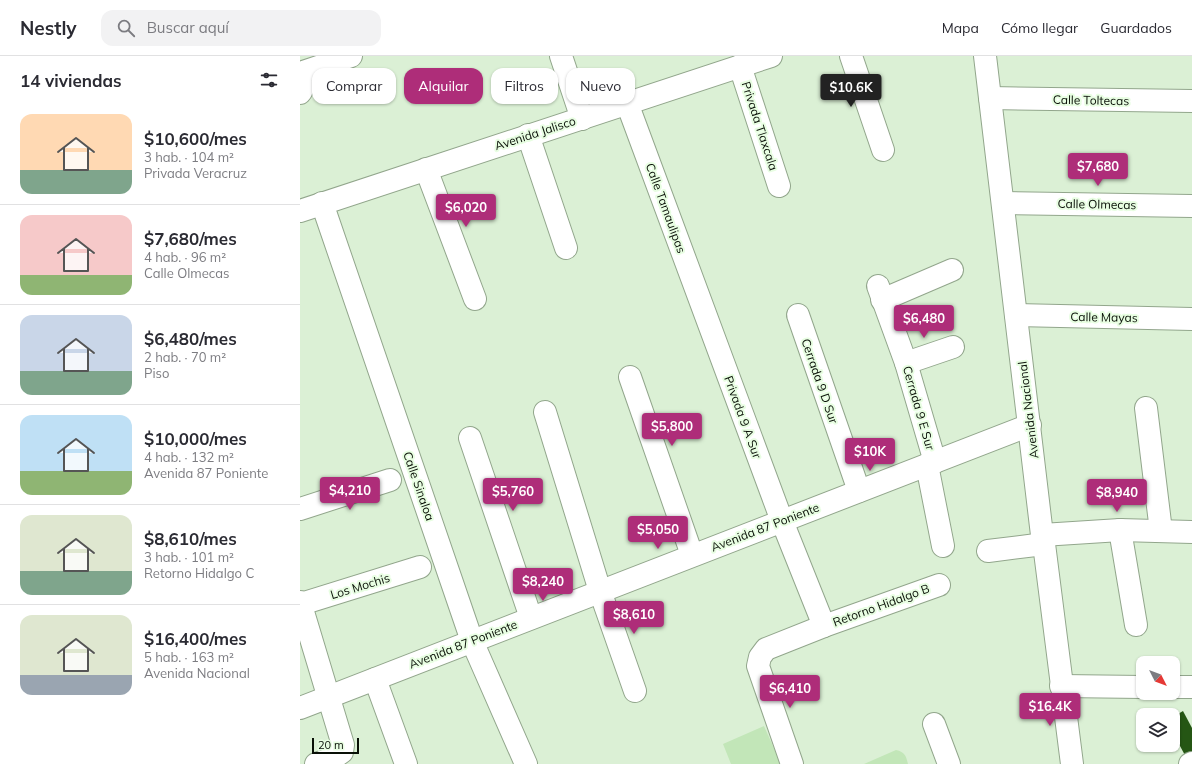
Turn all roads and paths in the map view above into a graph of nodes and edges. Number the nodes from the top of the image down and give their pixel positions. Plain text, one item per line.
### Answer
1 (351, 56) edge
2 (561, 56) edge
3 (771, 56) edge
4 (851, 56) edge
5 (985, 56) edge
6 (740, 66) junction
7 (300, 73) edge
8 (300, 78) edge
9 (300, 93) edge
10 (990, 98) junction
11 (635, 100) edge
12 (1192, 102) edge
13 (624, 104) edge
14 (627, 104) edge
15 (582, 119) junction
16 (528, 136) junction
17 (883, 150) dead end
18 (426, 169) junction
19 (779, 186) dead end
20 (1003, 203) junction
21 (322, 204) junction
22 (1192, 206) edge
23 (300, 211) edge
24 (566, 248) dead end
25 (952, 270) dead end
26 (474, 299) dead end
27 (705, 313) joint
28 (798, 315) dead end
29 (1016, 315) junction
30 (1192, 319) edge
31 (952, 347) dead end
32 (906, 363) junction
33 (630, 377) dead end
34 (1146, 408) dead end
35 (545, 412) dead end
36 (1030, 425) junction
37 (470, 438) dead end
38 (931, 463) junction
39 (390, 480) dead end
40 (859, 491) junction
41 (300, 509) edge
42 (782, 520) junction
43 (1120, 530) junction
44 (1161, 531) junction
45 (1192, 532) edge
46 (1043, 540) junction
47 (943, 546) dead end
48 (988, 552) dead end
49 (692, 555) junction
50 (420, 567) dead end
51 (939, 584) dead end
52 (600, 591) junction
53 (300, 603) edge
54 (531, 618) junction
55 (1136, 625) dead end
56 (824, 626) junction
57 (472, 641) junction
58 (375, 679) junction
59 (1061, 686) junction
60 (1136, 686) edge
61 (1180, 687) edge
62 (1192, 687) edge
63 (635, 691) dead end
64 (328, 697) junction
65 (300, 708) edge
66 (934, 724) dead end
67 (316, 764) edge
68 (406, 764) edge
69 (526, 764) edge
70 (792, 764) edge
71 (949, 764) edge
72 (1072, 764) edge

1 - 7 street
2 - 15 street
3 - 6 street, Avenida Jalisco
4 - 17 street
5 - 10 street, Avenida Nacional
6 - 11 street, Avenida Jalisco
6 - 19 street, Privada Tlaxcala
8 - 9 street
10 - 12 street, Calle Toltecas
10 - 20 street, Avenida Nacional
13 - 15 street, Avenida Jalisco
14 - 27 street, Calle Tamaulipas
15 - 16 street, Avenida Jalisco
16 - 18 street, Avenida Jalisco
16 - 24 street
18 - 21 street, Avenida Jalisco
18 - 26 street
20 - 22 street, Calle Olmecas
20 - 29 street, Avenida Nacional
21 - 23 street, Avenida Jalisco
21 - 57 street, Calle Sinaloa
25 - 32 street, Cerrada 9 E Sur
27 - 42 street, Privada 9 A Sur
28 - 40 street, Cerrada 9 D Sur
29 - 30 street, Calle Mayas
29 - 36 street, Avenida Nacional
31 - 32 street
32 - 38 street, Cerrada 9 E Sur
33 - 49 street
34 - 44 street
35 - 52 street
36 - 38 street, Avenida 87 Poniente
36 - 46 street, Avenida Nacional
37 - 54 street
38 - 40 street, Avenida 87 Poniente
38 - 47 street, Cerrada 9 E Sur
39 - 41 street
40 - 42 street, Avenida 87 Poniente
42 - 49 street, Avenida 87 Poniente
42 - 56 street, Retorno Hidalgo B
43 - 44 street
43 - 46 street
43 - 55 street
44 - 45 street
46 - 48 street
46 - 59 street, Avenida Nacional
49 - 52 street, Avenida 87 Poniente
50 - 53 street, Los Mochis
51 - 56 street, Retorno Hidalgo B
52 - 54 street, Avenida 87 Poniente
52 - 63 street
53 - 64 street
54 - 57 street, Avenida 87 Poniente
56 - 70 street, Retorno Hidalgo B
57 - 58 street, Avenida 87 Poniente
57 - 69 street, Calle Sinaloa
58 - 64 street, Avenida 87 Poniente
58 - 68 street
59 - 60 street
59 - 72 street, Avenida Nacional
61 - 62 street
64 - 65 street, Avenida 87 Poniente
64 - 67 street
66 - 71 street

